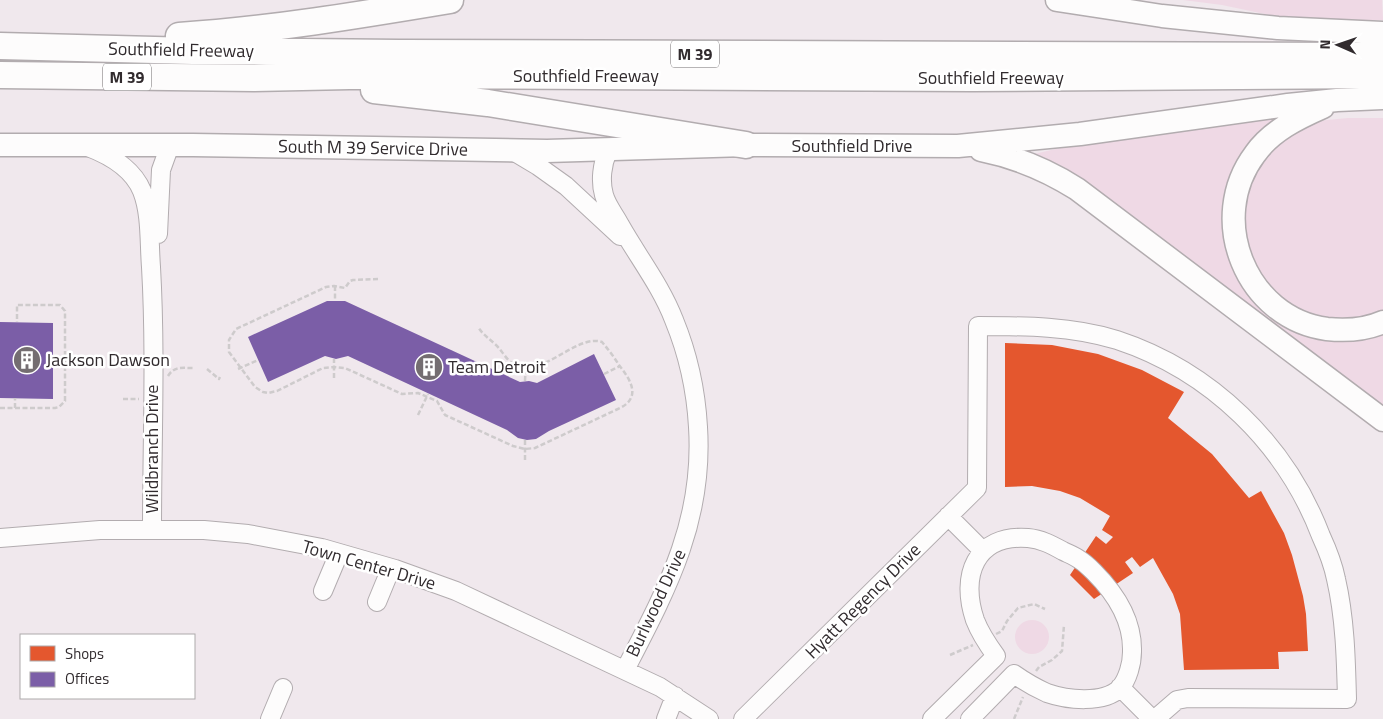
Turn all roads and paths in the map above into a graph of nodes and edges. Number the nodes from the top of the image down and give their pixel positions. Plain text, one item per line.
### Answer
1 (450, 0) edge
2 (1057, 0) edge
3 (1160, 0) edge
4 (1240, 23) junction
5 (1383, 33) edge
6 (4, 46) edge
7 (1383, 56) edge
8 (0, 75) edge
9 (1383, 75) edge
10 (254, 78) junction
11 (1383, 98) edge
12 (1337, 100) junction
13 (0, 145) edge
14 (82, 145) junction
15 (170, 145) junction
16 (746, 145) junction
17 (958, 146) junction
18 (512, 151) junction
19 (608, 151) junction
20 (635, 251) junction
21 (378, 280) dead end
22 (335, 286) junction
23 (335, 301) dead end
24 (153, 310) junction
25 (17, 322) dead end
26 (1383, 322) edge
27 (478, 326) dead end
28 (334, 359) dead end
29 (258, 360) dead end
30 (526, 360) dead end
31 (620, 366) junction
32 (334, 367) junction
33 (526, 367) junction
34 (193, 368) dead end
35 (207, 369) dead end
36 (240, 369) junction
37 (604, 374) dead end
38 (220, 378) dead end
39 (334, 378) dead end
40 (167, 379) dead end
41 (525, 381) dead end
42 (428, 395) junction
43 (15, 398) dead end
44 (140, 399) dead end
45 (123, 400) dead end
46 (0, 408) edge
47 (15, 408) junction
48 (418, 415) dead end
49 (1383, 420) edge
50 (525, 440) dead end
51 (525, 449) junction
52 (525, 460) dead end
53 (948, 516) junction
54 (152, 529) junction
55 (0, 538) edge
56 (982, 550) junction
57 (339, 553) junction
58 (391, 568) junction
59 (323, 591) dead end
60 (377, 602) dead end
61 (1045, 609) dead end
62 (1064, 625) dead end
63 (991, 636) dead end
64 (977, 643) dead end
65 (950, 655) dead end
66 (996, 656) junction
67 (626, 670) junction
68 (1023, 675) junction
69 (283, 688) dead end
70 (1120, 688) junction
71 (1026, 690) dead end
72 (675, 696) junction
73 (270, 719) edge
74 (666, 719) edge
75 (708, 719) edge
76 (743, 719) edge
77 (932, 719) edge
78 (970, 719) edge
79 (1014, 719) edge
80 (1153, 719) edge

1 - 6 highway
2 - 4 main road
3 - 4 main road
4 - 5 main road
6 - 7 highway, Southfield Freeway / M 39
8 - 10 highway, Southfield Freeway / M 39
9 - 10 highway, Southfield Freeway / M 39
10 - 16 highway
11 - 12 main road
12 - 17 main road
12 - 26 main road
13 - 14 main road, South M 39 Service Drive
14 - 15 main road, South M 39 Service Drive
14 - 24 street, Wildbranch Drive
15 - 18 main road, South M 39 Service Drive
15 - 24 street, Wildbranch Drive
16 - 17 main road, Southfield Drive
16 - 19 main road, South M 39 Service Drive
17 - 49 main road
18 - 19 main road, South M 39 Service Drive
18 - 20 street, Burlwood Drive
19 - 20 street, Burlwood Drive
20 - 67 street, Burlwood Drive
21 - 22 path
22 - 23 path
22 - 36 path
24 - 54 street, Wildbranch Drive
25 - 47 path
27 - 33 path
28 - 32 path
29 - 36 path
30 - 33 path
31 - 33 path
31 - 37 path
31 - 51 path
32 - 36 path
32 - 39 path
32 - 42 path
33 - 41 path
34 - 40 path
35 - 38 path
42 - 48 path
42 - 51 path
43 - 47 path
44 - 45 path
46 - 47 path
50 - 51 path
51 - 52 path
53 - 56 street
53 - 76 street, Hyatt Regency Drive
53 - 80 street, Hyatt Regency Drive
54 - 55 street, Town Center Drive
54 - 57 street, Town Center Drive
56 - 66 street
56 - 70 street
57 - 58 street, Town Center Drive
57 - 59 street
58 - 60 street
58 - 67 street, Town Center Drive
61 - 63 path
62 - 68 path
64 - 65 path
66 - 68 street
66 - 77 street
67 - 72 street, Town Center Drive
68 - 70 street
68 - 78 street
69 - 73 street
70 - 80 street
71 - 79 path
72 - 74 street
72 - 75 street, Town Center Drive

